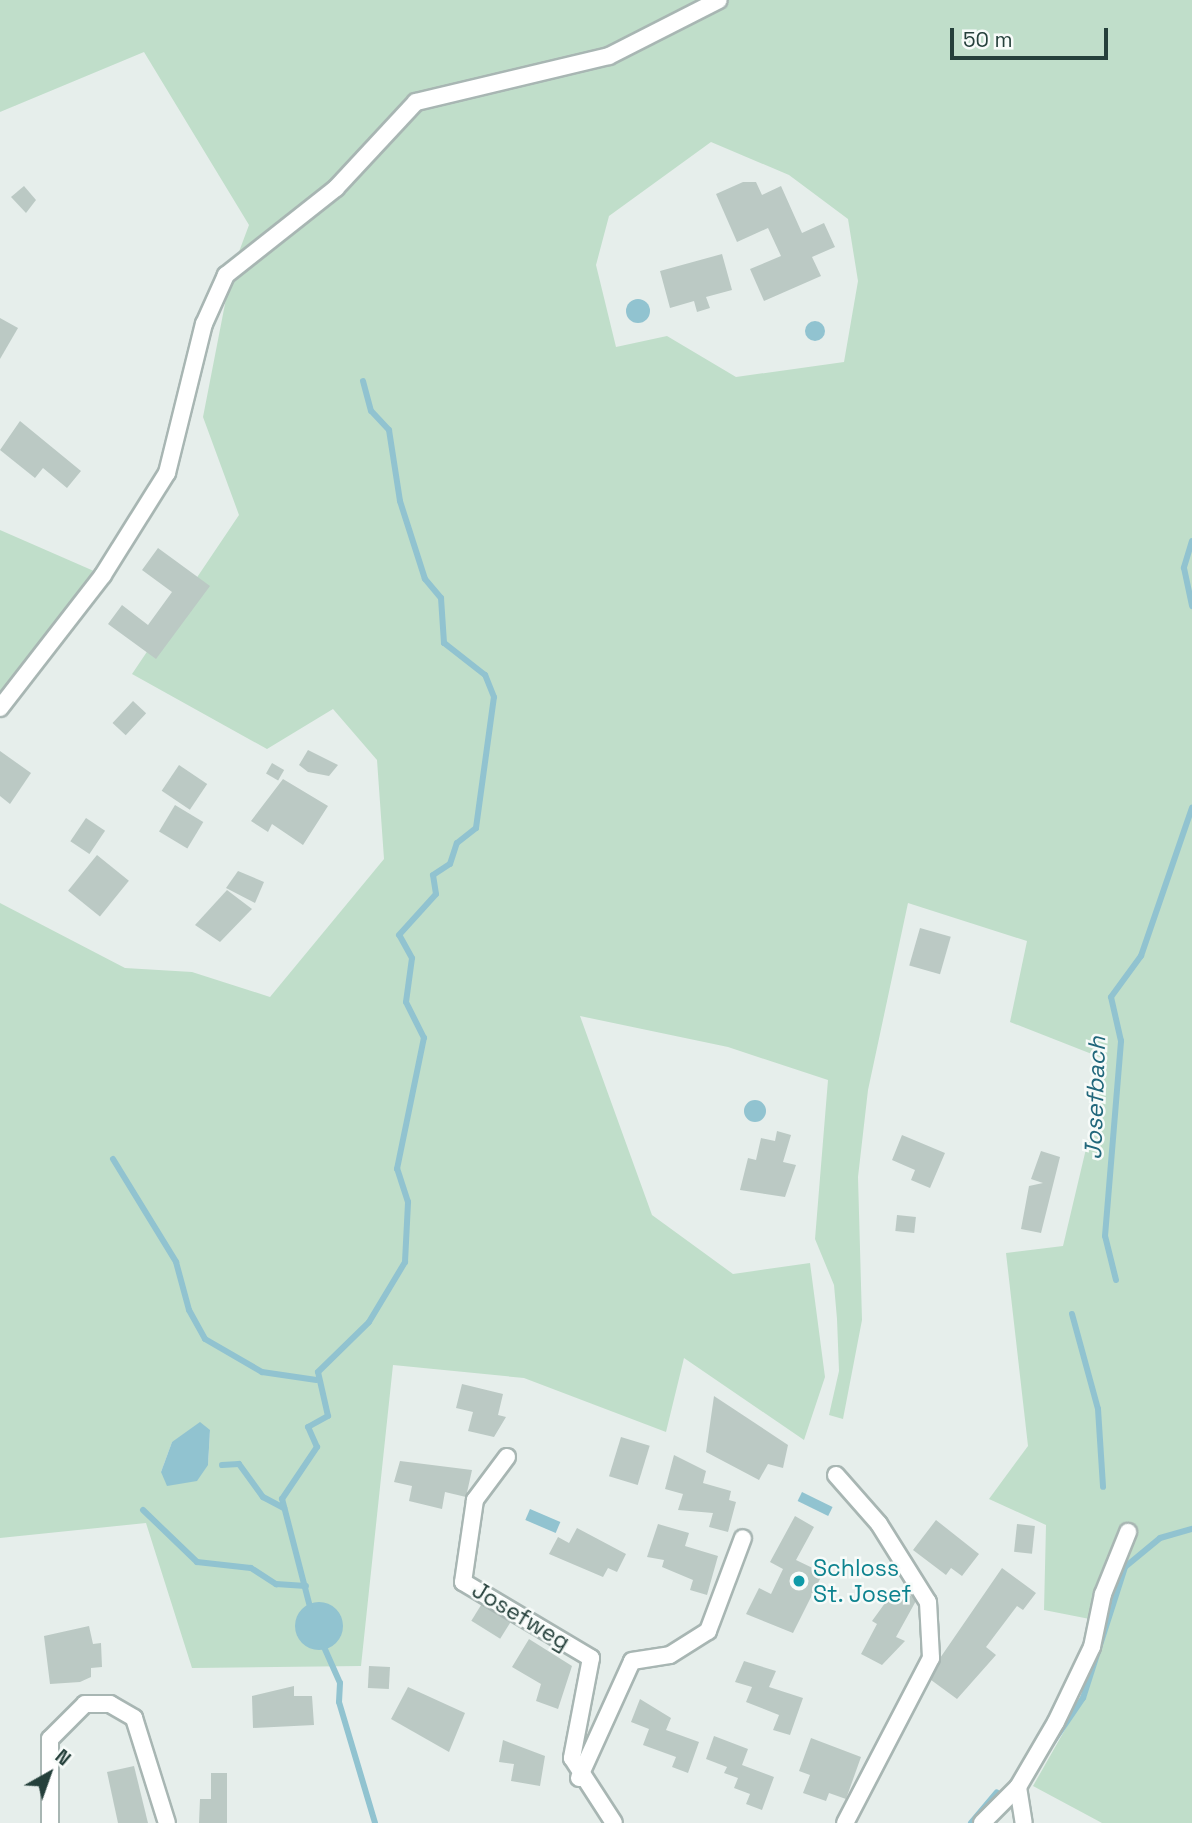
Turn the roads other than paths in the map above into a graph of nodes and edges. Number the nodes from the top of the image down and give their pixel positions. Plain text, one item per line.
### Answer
1 (719, 0) edge
2 (0, 708) edge
3 (507, 1457) dead end
4 (836, 1475) dead end
5 (1128, 1532) dead end
6 (743, 1538) dead end
7 (579, 1778) junction
8 (1018, 1787) junction
9 (50, 1823) edge
10 (167, 1823) edge
11 (614, 1823) edge
12 (845, 1823) edge
13 (982, 1823) edge
14 (1024, 1823) edge

1 - 2 street
3 - 7 street, Josefweg
4 - 12 street
5 - 8 street
6 - 7 street
7 - 11 street
8 - 13 street
8 - 14 street
9 - 10 street

